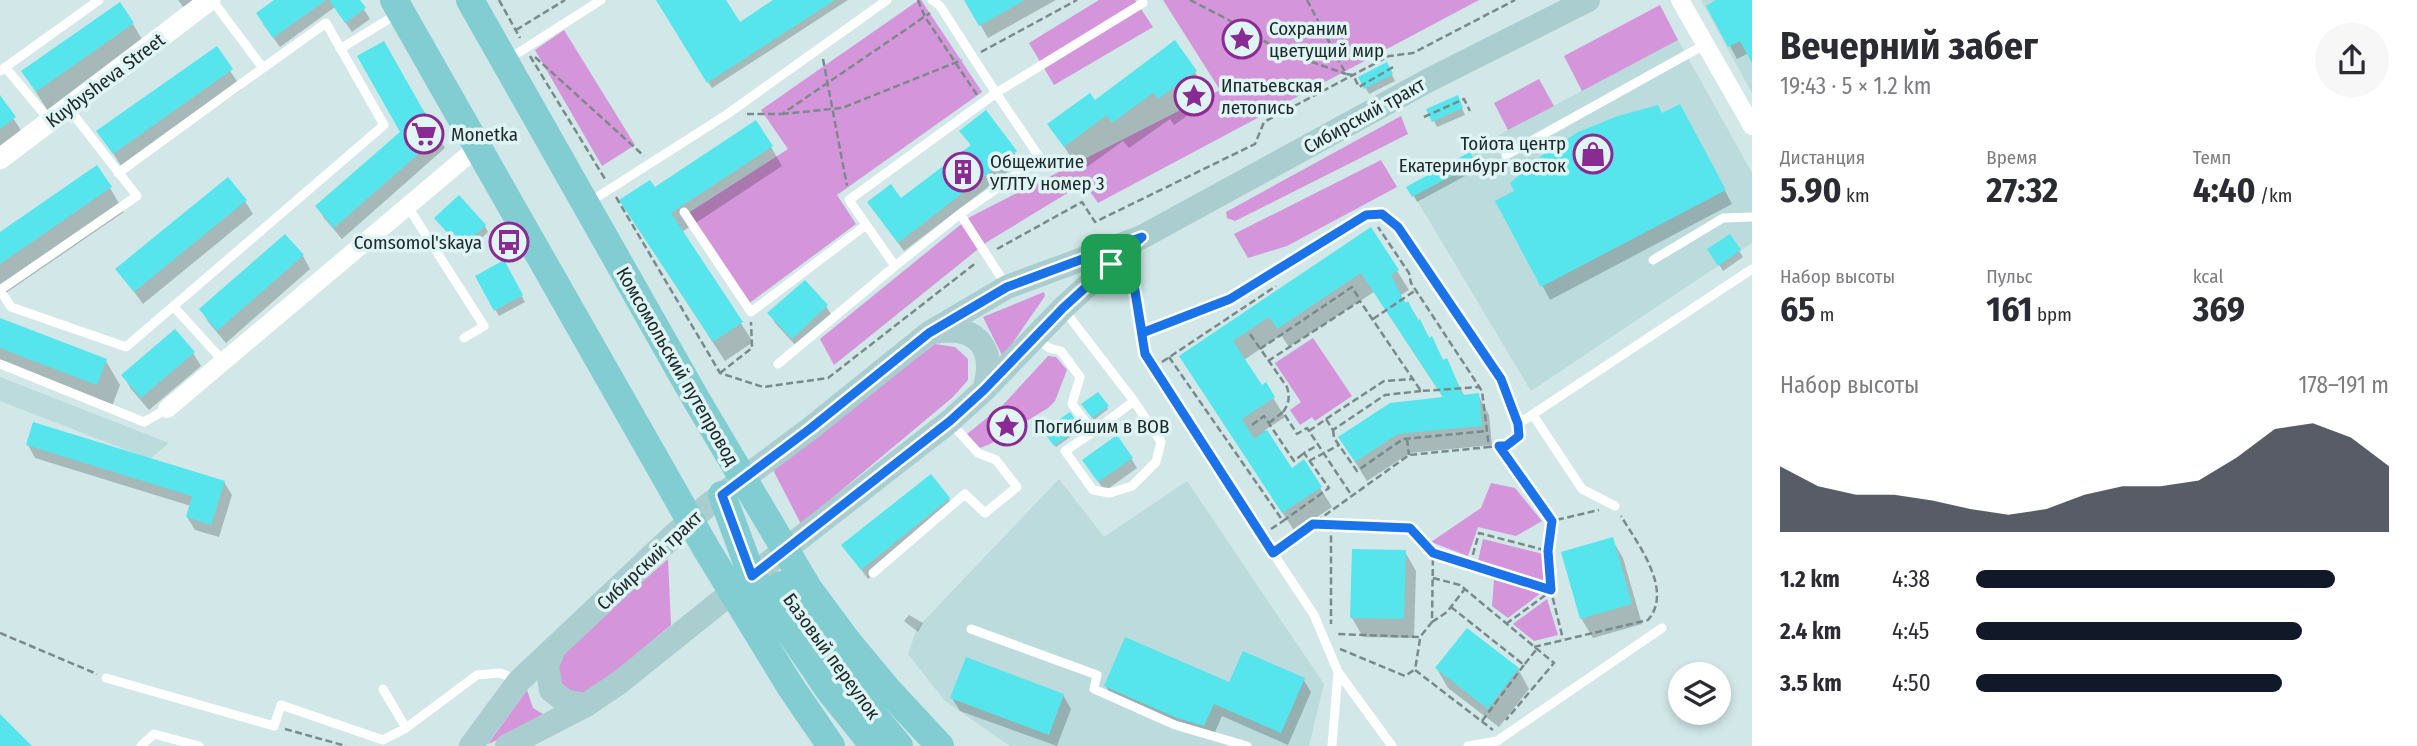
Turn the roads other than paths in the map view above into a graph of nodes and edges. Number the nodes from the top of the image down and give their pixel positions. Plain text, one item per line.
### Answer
1 (99, 0) edge
2 (211, 0) edge
3 (470, 0) edge
4 (601, 0) edge
5 (887, 0) edge
6 (1588, 0) edge
7 (1681, 0) edge
8 (936, 3) edge
9 (1143, 3) dead end
10 (395, 7) edge
11 (1704, 45) junction
12 (340, 49) junction
13 (522, 51) road end
14 (262, 68) junction
15 (2, 69) edge
16 (996, 93) junction
17 (69, 109) junction
18 (51, 122) junction
19 (1752, 126) edge
20 (473, 151) dead end
21 (1506, 155) dead end
22 (0, 159) edge
23 (118, 173) junction
24 (599, 196) dead end
25 (408, 206) junction
26 (684, 212) dead end
27 (960, 214) junction
28 (1752, 217) edge
29 (866, 225) junction
30 (1142, 237) junction
31 (1653, 260) dead end
32 (1111, 264) junction
33 (895, 266) junction
34 (1752, 269) edge
35 (1039, 275) junction
36 (1007, 287) junction
37 (0, 290) edge
38 (174, 307) junction
39 (1063, 308) junction
40 (929, 333) junction
41 (1142, 333) junction
42 (1035, 337) junction
43 (464, 338) dead end
44 (224, 362) junction
45 (0, 364) edge
46 (778, 364) dead end
47 (984, 390) junction
48 (1134, 401) junction
49 (167, 410) joint
50 (1533, 415) junction
51 (950, 421) junction
52 (1093, 432) junction
53 (722, 495) junction
54 (1615, 506) road end
55 (759, 570) junction
56 (873, 573) dead end
57 (1662, 628) dead end
58 (971, 629) dead end
59 (555, 647) junction
60 (1338, 672) junction
61 (106, 678) road end
62 (519, 681) junction
63 (383, 689) dead end
64 (586, 705) junction
65 (406, 728) junction
66 (141, 746) edge
67 (199, 746) edge
68 (471, 746) edge
69 (507, 746) edge
70 (831, 746) edge
71 (874, 746) edge
72 (899, 746) edge
73 (940, 746) edge
74 (1247, 746) edge
75 (1332, 746) edge
76 (1392, 746) edge
77 (1468, 746) edge

1 - 15 lane
2 - 14 lane
2 - 17 street, Kuybysheva Street
3 - 73 main road, Комсомольский путепровод
4 - 13 lane
5 - 24 lane
6 - 30 main road, Сибирский тракт
7 - 11 street
8 - 16 lane
9 - 16 lane
10 - 12 lane
10 - 70 main road
11 - 19 street
11 - 21 lane
12 - 14 lane
12 - 38 lane
14 - 23 lane
15 - 18 lane
16 - 27 lane
16 - 29 lane
17 - 18 street, Kuybysheva Street
17 - 23 lane
18 - 22 street, Kuybysheva Street
20 - 25 street
23 - 37 lane
25 - 43 lane
25 - 44 street
26 - 29 lane
27 - 33 lane
27 - 36 lane
28 - 31 lane
29 - 33 lane
30 - 32 main road, Сибирский тракт
30 - 35 main road, Сибирский тракт
32 - 39 main road, Сибирский тракт
32 - 41 lane
33 - 46 lane
34 - 50 lane
35 - 36 main road, Сибирский тракт
35 - 42 main road
36 - 40 main road, Сибирский тракт
37 - 38 lane
38 - 44 lane
39 - 42 main road, Сибирский тракт
39 - 48 lane
40 - 47 main road
40 - 53 main road, Сибирский тракт
41 - 50 lane
41 - 60 lane
42 - 47 main road, Сибирский тракт
42 - 52 lane
44 - 49 street
45 - 49 lane
47 - 51 main road, Сибирский тракт
48 - 52 lane
48 - 52 lane
50 - 54 lane
51 - 55 main road, Сибирский тракт
51 - 56 lane
53 - 55 main road, Комсомольский путепровод
53 - 59 main road, Сибирский тракт
55 - 64 main road, Сибирский тракт
55 - 71 main road, Базовый переулок
55 - 72 main road, Базовый переулок
57 - 77 lane
58 - 74 lane
59 - 62 main road, Сибирский тракт
59 - 64 main road
60 - 75 lane
60 - 76 lane
61 - 65 lane
62 - 65 lane
62 - 68 main road, Сибирский тракт
63 - 65 lane
64 - 69 main road, Сибирский тракт
66 - 67 lane

